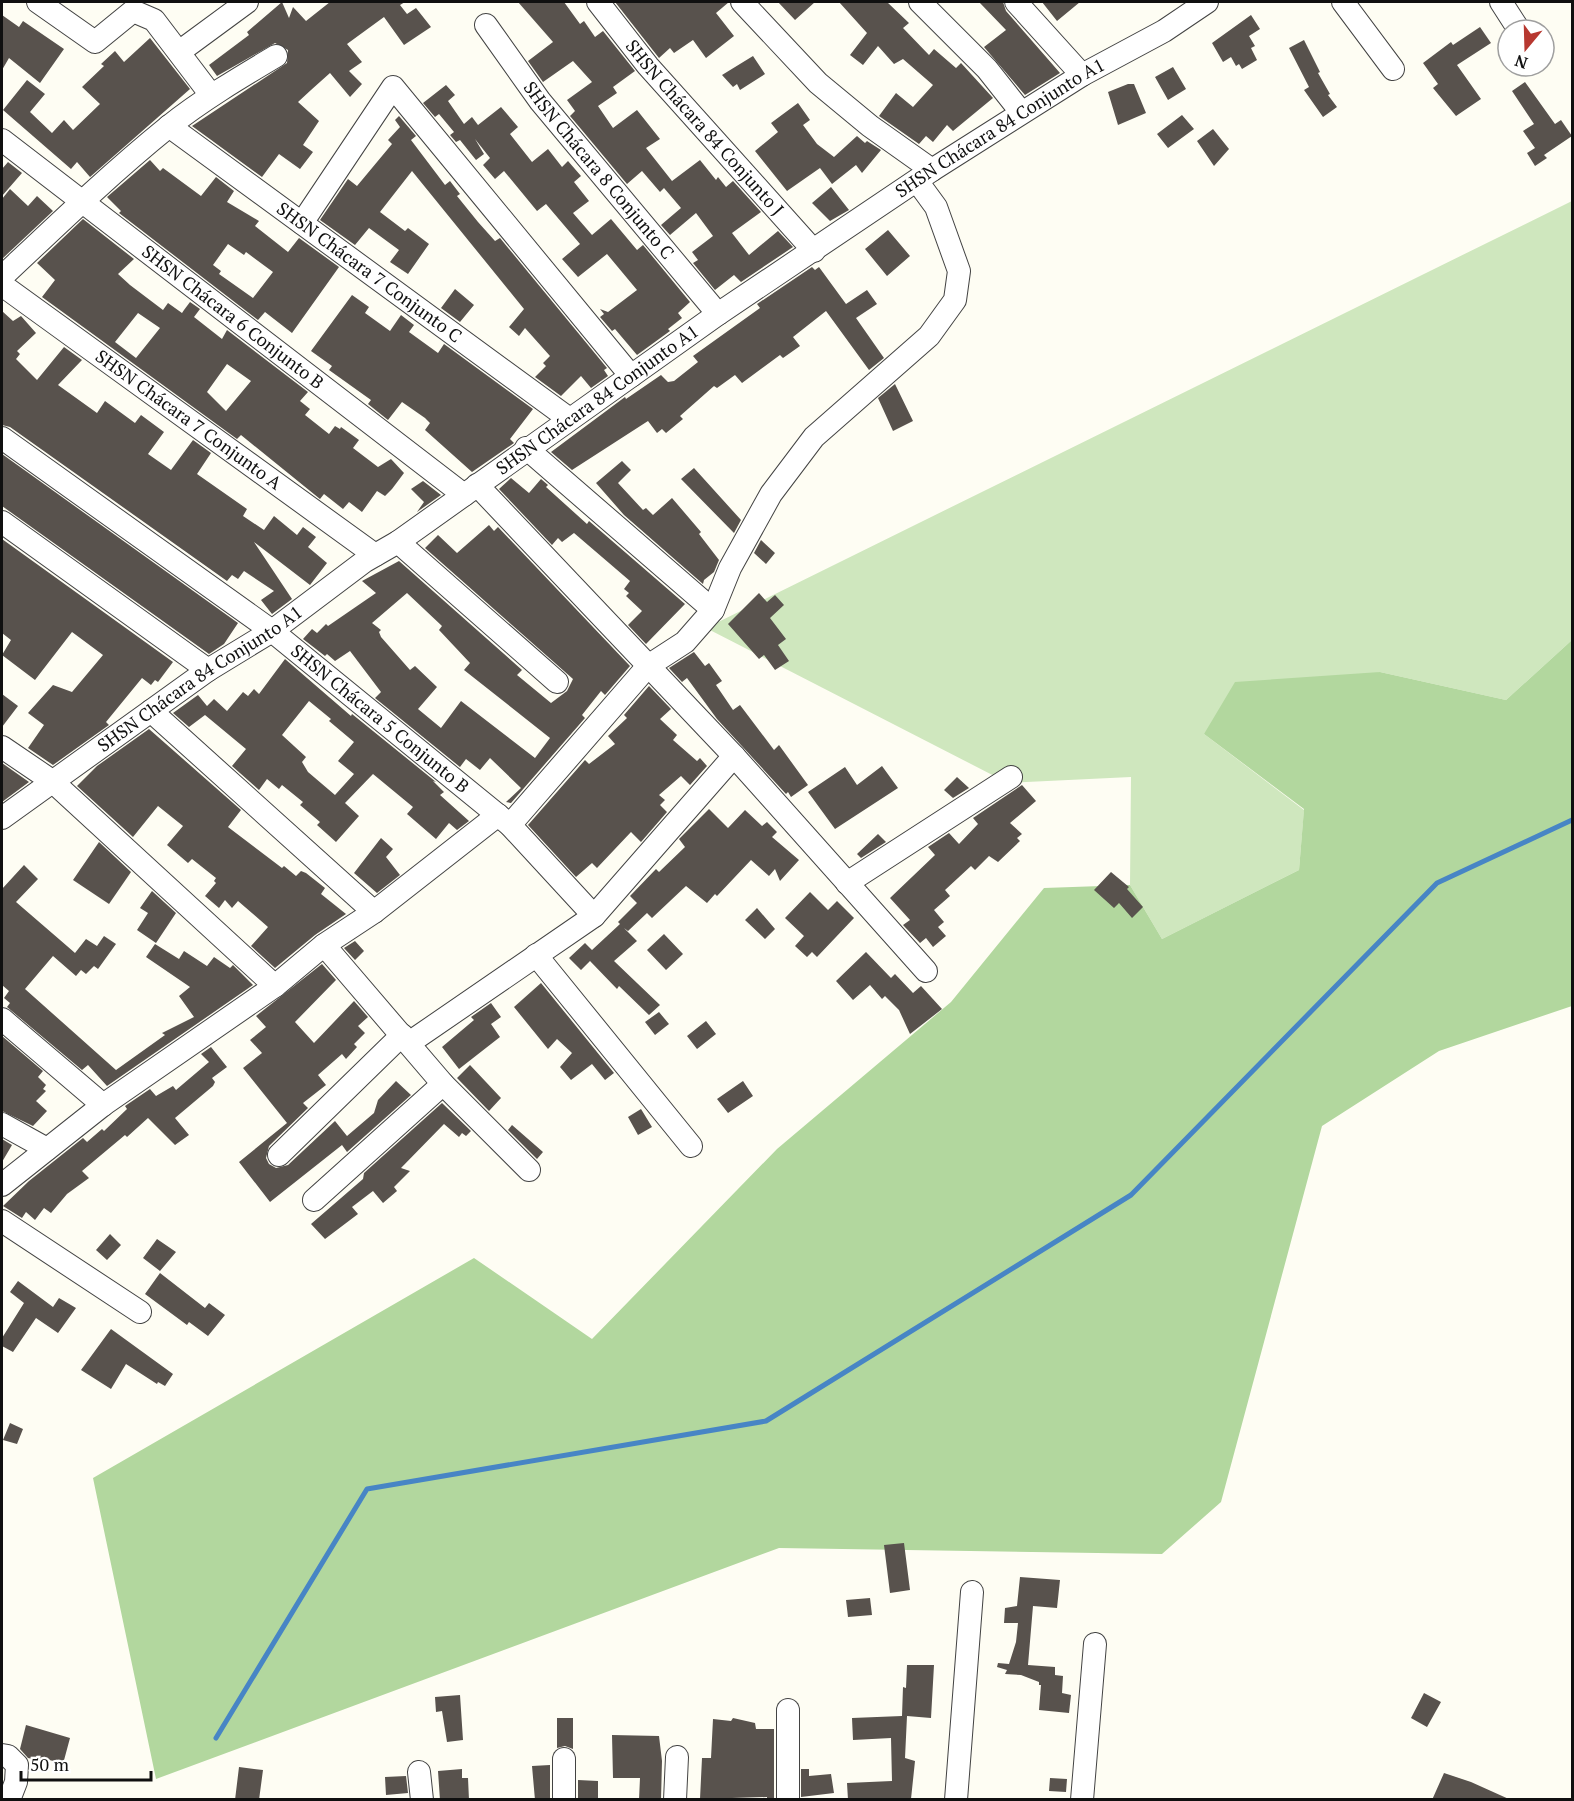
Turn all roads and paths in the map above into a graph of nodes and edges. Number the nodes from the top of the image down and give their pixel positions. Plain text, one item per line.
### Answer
1 (38, 2) edge
2 (247, 2) edge
3 (598, 2) edge
4 (742, 2) edge
5 (920, 2) edge
6 (1016, 2) edge
7 (1207, 2) edge
8 (1343, 2) edge
9 (1502, 2) edge
10 (1512, 18) edge
11 (486, 25) dead end
12 (179, 52) junction
13 (276, 56) dead end
14 (1393, 69) dead end
15 (1082, 75) junction
16 (211, 96) junction
17 (1021, 112) junction
18 (169, 126) junction
19 (2, 140) edge
20 (925, 175) junction
21 (82, 201) junction
22 (302, 223) junction
23 (814, 251) junction
24 (2, 277) edge
25 (2, 285) edge
26 (718, 314) junction
27 (631, 375) junction
28 (568, 418) junction
29 (2, 438) edge
30 (526, 448) junction
31 (470, 490) junction
32 (2, 522) edge
33 (398, 542) junction
34 (375, 555) junction
35 (713, 610) junction
36 (272, 631) junction
37 (648, 666) junction
38 (208, 670) junction
39 (557, 682) dead end
40 (151, 711) junction
41 (2, 747) edge
42 (734, 756) junction
43 (1011, 777) dead end
44 (52, 781) junction
45 (2, 818) edge
46 (504, 820) junction
47 (847, 883) junction
48 (374, 912) junction
49 (594, 916) junction
50 (324, 945) junction
51 (536, 955) junction
52 (926, 971) dead end
53 (274, 986) junction
54 (2, 1019) edge
55 (406, 1039) junction
56 (443, 1084) junction
57 (103, 1105) junction
58 (2, 1124) edge
59 (691, 1146) dead end
60 (47, 1149) junction
61 (279, 1155) dead end
62 (529, 1170) dead end
63 (2, 1185) edge
64 (314, 1200) dead end
65 (2, 1221) edge
66 (140, 1312) dead end
67 (972, 1592) dead end
68 (1095, 1644) dead end
69 (788, 1710) dead end
70 (2, 1755) edge
71 (677, 1757) dead end
72 (564, 1759) dead end
73 (419, 1772) dead end
74 (9, 1800) edge
75 (422, 1800) edge
76 (564, 1800) edge
77 (675, 1800) edge
78 (788, 1800) edge
79 (956, 1800) edge
80 (1082, 1800) edge

1 - 12 street
2 - 12 street
3 - 23 street, SHSN Chácara 84 Conjunto J
4 - 20 street
5 - 17 street
6 - 15 street
7 - 15 street, SHSN Chácara 84 Conjunto A1
8 - 14 street
9 - 10 street
11 - 26 street, SHSN Chácara 8 Conjunto C
12 - 16 street
13 - 16 street
15 - 17 street, SHSN Chácara 84 Conjunto A1
16 - 18 street
17 - 20 street, SHSN Chácara 84 Conjunto A1
18 - 21 street
18 - 22 street, SHSN Chácara 7 Conjunto C
19 - 21 street, SHSN Chácara 6 Conjunto B
20 - 23 street, SHSN Chácara 84 Conjunto A1
20 - 35 street
21 - 24 street
21 - 31 street, SHSN Chácara 6 Conjunto B
22 - 27 street
22 - 28 street, SHSN Chácara 7 Conjunto C
23 - 26 street, SHSN Chácara 84 Conjunto A1
25 - 34 street, SHSN Chácara 7 Conjunto A
26 - 27 street, SHSN Chácara 84 Conjunto A1
27 - 28 street, SHSN Chácara 84 Conjunto A1
28 - 30 street, SHSN Chácara 84 Conjunto A1
29 - 36 street, SHSN Chácara 5 Conjunto B
30 - 31 street, SHSN Chácara 84 Conjunto A1
30 - 35 street
31 - 33 street, SHSN Chácara 84 Conjunto A1
31 - 37 street, SHSN Chácara 6 Conjunto B
32 - 38 street
33 - 34 street, SHSN Chácara 84 Conjunto A1
33 - 39 street
34 - 36 street, SHSN Chácara 84 Conjunto A1
35 - 37 street
36 - 38 street, SHSN Chácara 84 Conjunto A1
36 - 46 street, SHSN Chácara 5 Conjunto B
37 - 42 street, SHSN Chácara 6 Conjunto B
37 - 46 street
38 - 40 street, SHSN Chácara 84 Conjunto A1
40 - 44 street, SHSN Chácara 84 Conjunto A1
40 - 48 street
41 - 44 street
42 - 47 street, SHSN Chácara 6 Conjunto B
42 - 49 street
43 - 47 street
44 - 45 street, SHSN Chácara 84 Conjunto A1
44 - 53 street
46 - 48 street
46 - 49 street, SHSN Chácara 5 Conjunto B
47 - 52 street, SHSN Chácara 6 Conjunto B
48 - 50 street
49 - 51 street
50 - 53 street
50 - 55 street
51 - 55 street
51 - 59 street
53 - 57 street
54 - 57 street
55 - 56 street
55 - 61 street
56 - 62 street
56 - 64 street
57 - 60 street
58 - 60 street
60 - 63 street
65 - 66 street
67 - 79 street
68 - 80 street
69 - 78 street
70 - 74 street
71 - 77 street
72 - 76 street
73 - 75 street

